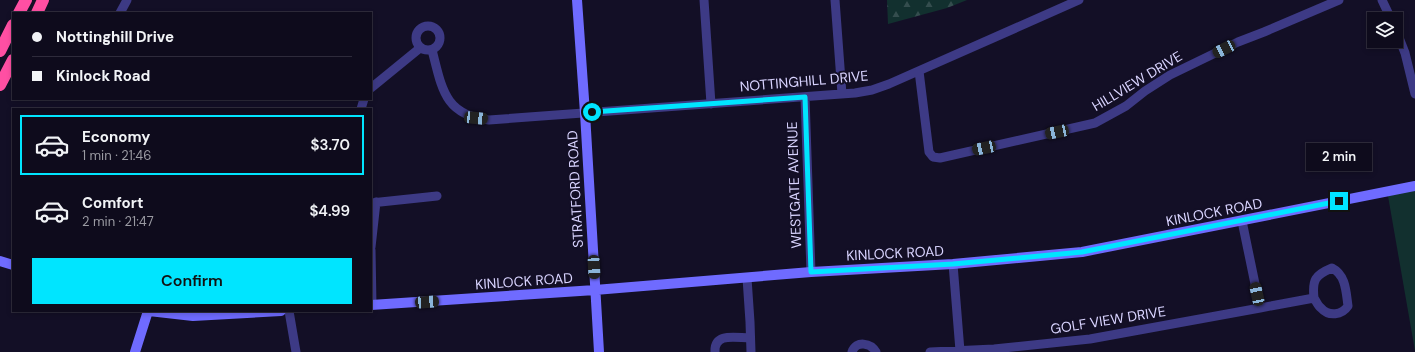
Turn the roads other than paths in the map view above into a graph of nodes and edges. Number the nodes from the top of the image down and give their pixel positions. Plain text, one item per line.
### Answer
1 (26, 0) edge
2 (43, 0) edge
3 (127, 0) edge
4 (577, 0) edge
5 (704, 0) edge
6 (836, 0) edge
7 (1079, 0) edge
8 (1339, 0) edge
9 (1382, 0) edge
10 (20, 12) edge
11 (37, 12) edge
12 (121, 12) edge
13 (1388, 12) edge
14 (12, 27) edge
15 (420, 48) junction
16 (1403, 48) edge
17 (432, 50) junction
18 (0, 51) edge
19 (12, 62) edge
20 (919, 71) junction
21 (0, 86) edge
22 (372, 87) edge
23 (842, 94) junction
24 (1415, 94) edge
25 (805, 97) junction
26 (711, 104) junction
27 (585, 113) junction
28 (1415, 186) edge
29 (437, 196) dead end
30 (373, 203) edge
31 (1242, 221) junction
32 (372, 226) edge
33 (0, 261) edge
34 (953, 264) junction
35 (12, 265) edge
36 (811, 272) junction
37 (746, 278) junction
38 (595, 290) junction
39 (1314, 298) junction
40 (372, 305) edge
41 (1260, 308) junction
42 (149, 312) edge
43 (158, 312) edge
44 (263, 312) edge
45 (289, 312) edge
46 (750, 338) junction
47 (960, 350) junction
48 (135, 352) edge
49 (296, 352) edge
50 (599, 352) edge
51 (715, 352) edge
52 (751, 352) edge
53 (852, 352) edge
54 (876, 352) edge
55 (930, 352) edge

1 - 10 highway
2 - 11 highway
3 - 12 street
4 - 27 street, STRATFORD ROAD
5 - 26 street
6 - 23 street
7 - 20 street, NOTTINGHILL DRIVE
8 - 20 street, HILLVIEW DRIVE
9 - 13 street
14 - 18 highway
15 - 17 street
15 - 17 street
15 - 22 street
16 - 24 street
17 - 27 street, NOTTINGHILL DRIVE
19 - 21 highway
20 - 23 street, NOTTINGHILL DRIVE
23 - 25 street, NOTTINGHILL DRIVE
25 - 26 street, NOTTINGHILL DRIVE
25 - 36 street, WESTGATE AVENUE
26 - 27 street, NOTTINGHILL DRIVE
27 - 38 street, STRATFORD ROAD
28 - 31 street, KINLOCK ROAD
29 - 30 street
30 - 32 street
31 - 34 street, KINLOCK ROAD
31 - 41 street
33 - 35 street
34 - 36 street, KINLOCK ROAD
34 - 47 street
36 - 37 street, KINLOCK ROAD
37 - 38 street, KINLOCK ROAD
37 - 46 street
38 - 40 street, KINLOCK ROAD
38 - 50 street, STRATFORD ROAD
39 - 39 street
39 - 41 street, GOLF VIEW DRIVE
41 - 47 street, GOLF VIEW DRIVE
42 - 48 street
43 - 44 street
45 - 49 street
46 - 51 street
46 - 52 street
47 - 55 street, GOLF VIEW DRIVE
53 - 54 street

